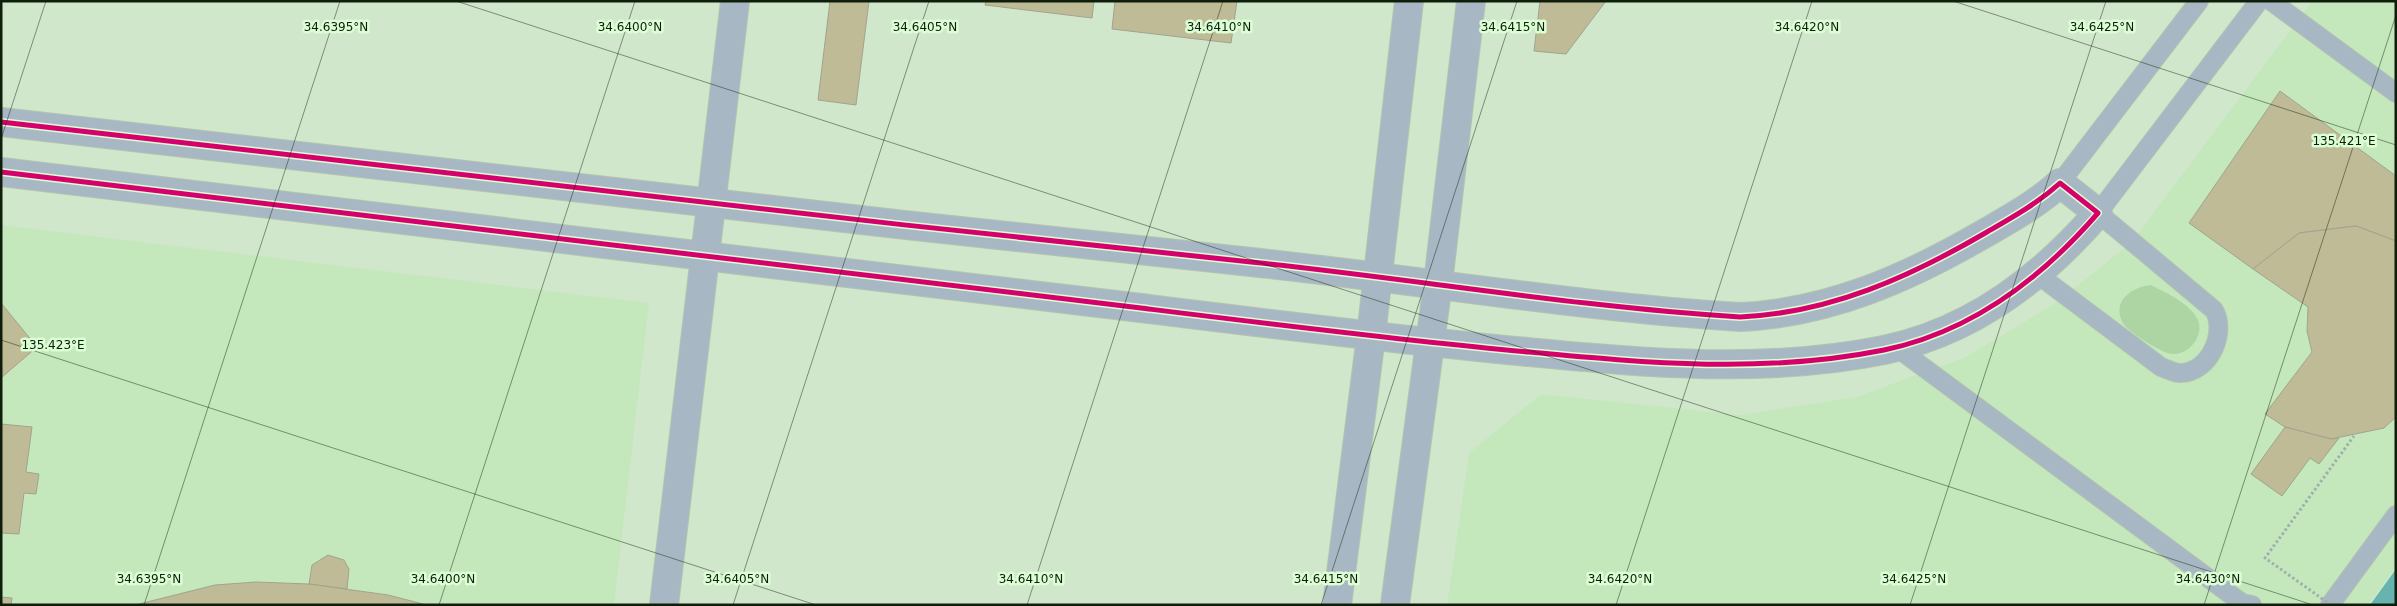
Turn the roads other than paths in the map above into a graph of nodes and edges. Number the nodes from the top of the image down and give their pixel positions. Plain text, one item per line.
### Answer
1 (735, 1) edge
2 (1409, 1) edge
3 (1471, 1) edge
4 (2199, 1) edge
5 (2259, 1) edge
6 (2271, 1) edge
7 (2396, 93) edge
8 (1, 122) edge
9 (1, 172) edge
10 (2060, 183) junction
11 (712, 206) junction
12 (2098, 213) junction
13 (706, 254) junction
14 (2037, 274) junction
15 (1378, 276) junction
16 (1438, 283) junction
17 (1371, 336) junction
18 (1429, 343) junction
19 (1896, 347) junction
20 (2396, 515) edge
21 (664, 605) edge
22 (1337, 605) edge
23 (1396, 605) edge
24 (2252, 605) edge
25 (2331, 605) edge

1 - 11 street
2 - 15 street
3 - 16 street
4 - 10 lane
5 - 12 lane
6 - 7 lane
8 - 11 street
9 - 13 street
10 - 12 street
10 - 16 street
11 - 13 street
11 - 15 street
12 - 14 street
12 - 14 lane
13 - 17 street
13 - 21 street
14 - 19 street
15 - 16 street
15 - 17 street
16 - 18 street
17 - 18 street
17 - 22 street
18 - 19 street
18 - 23 street
19 - 24 lane
20 - 25 lane

